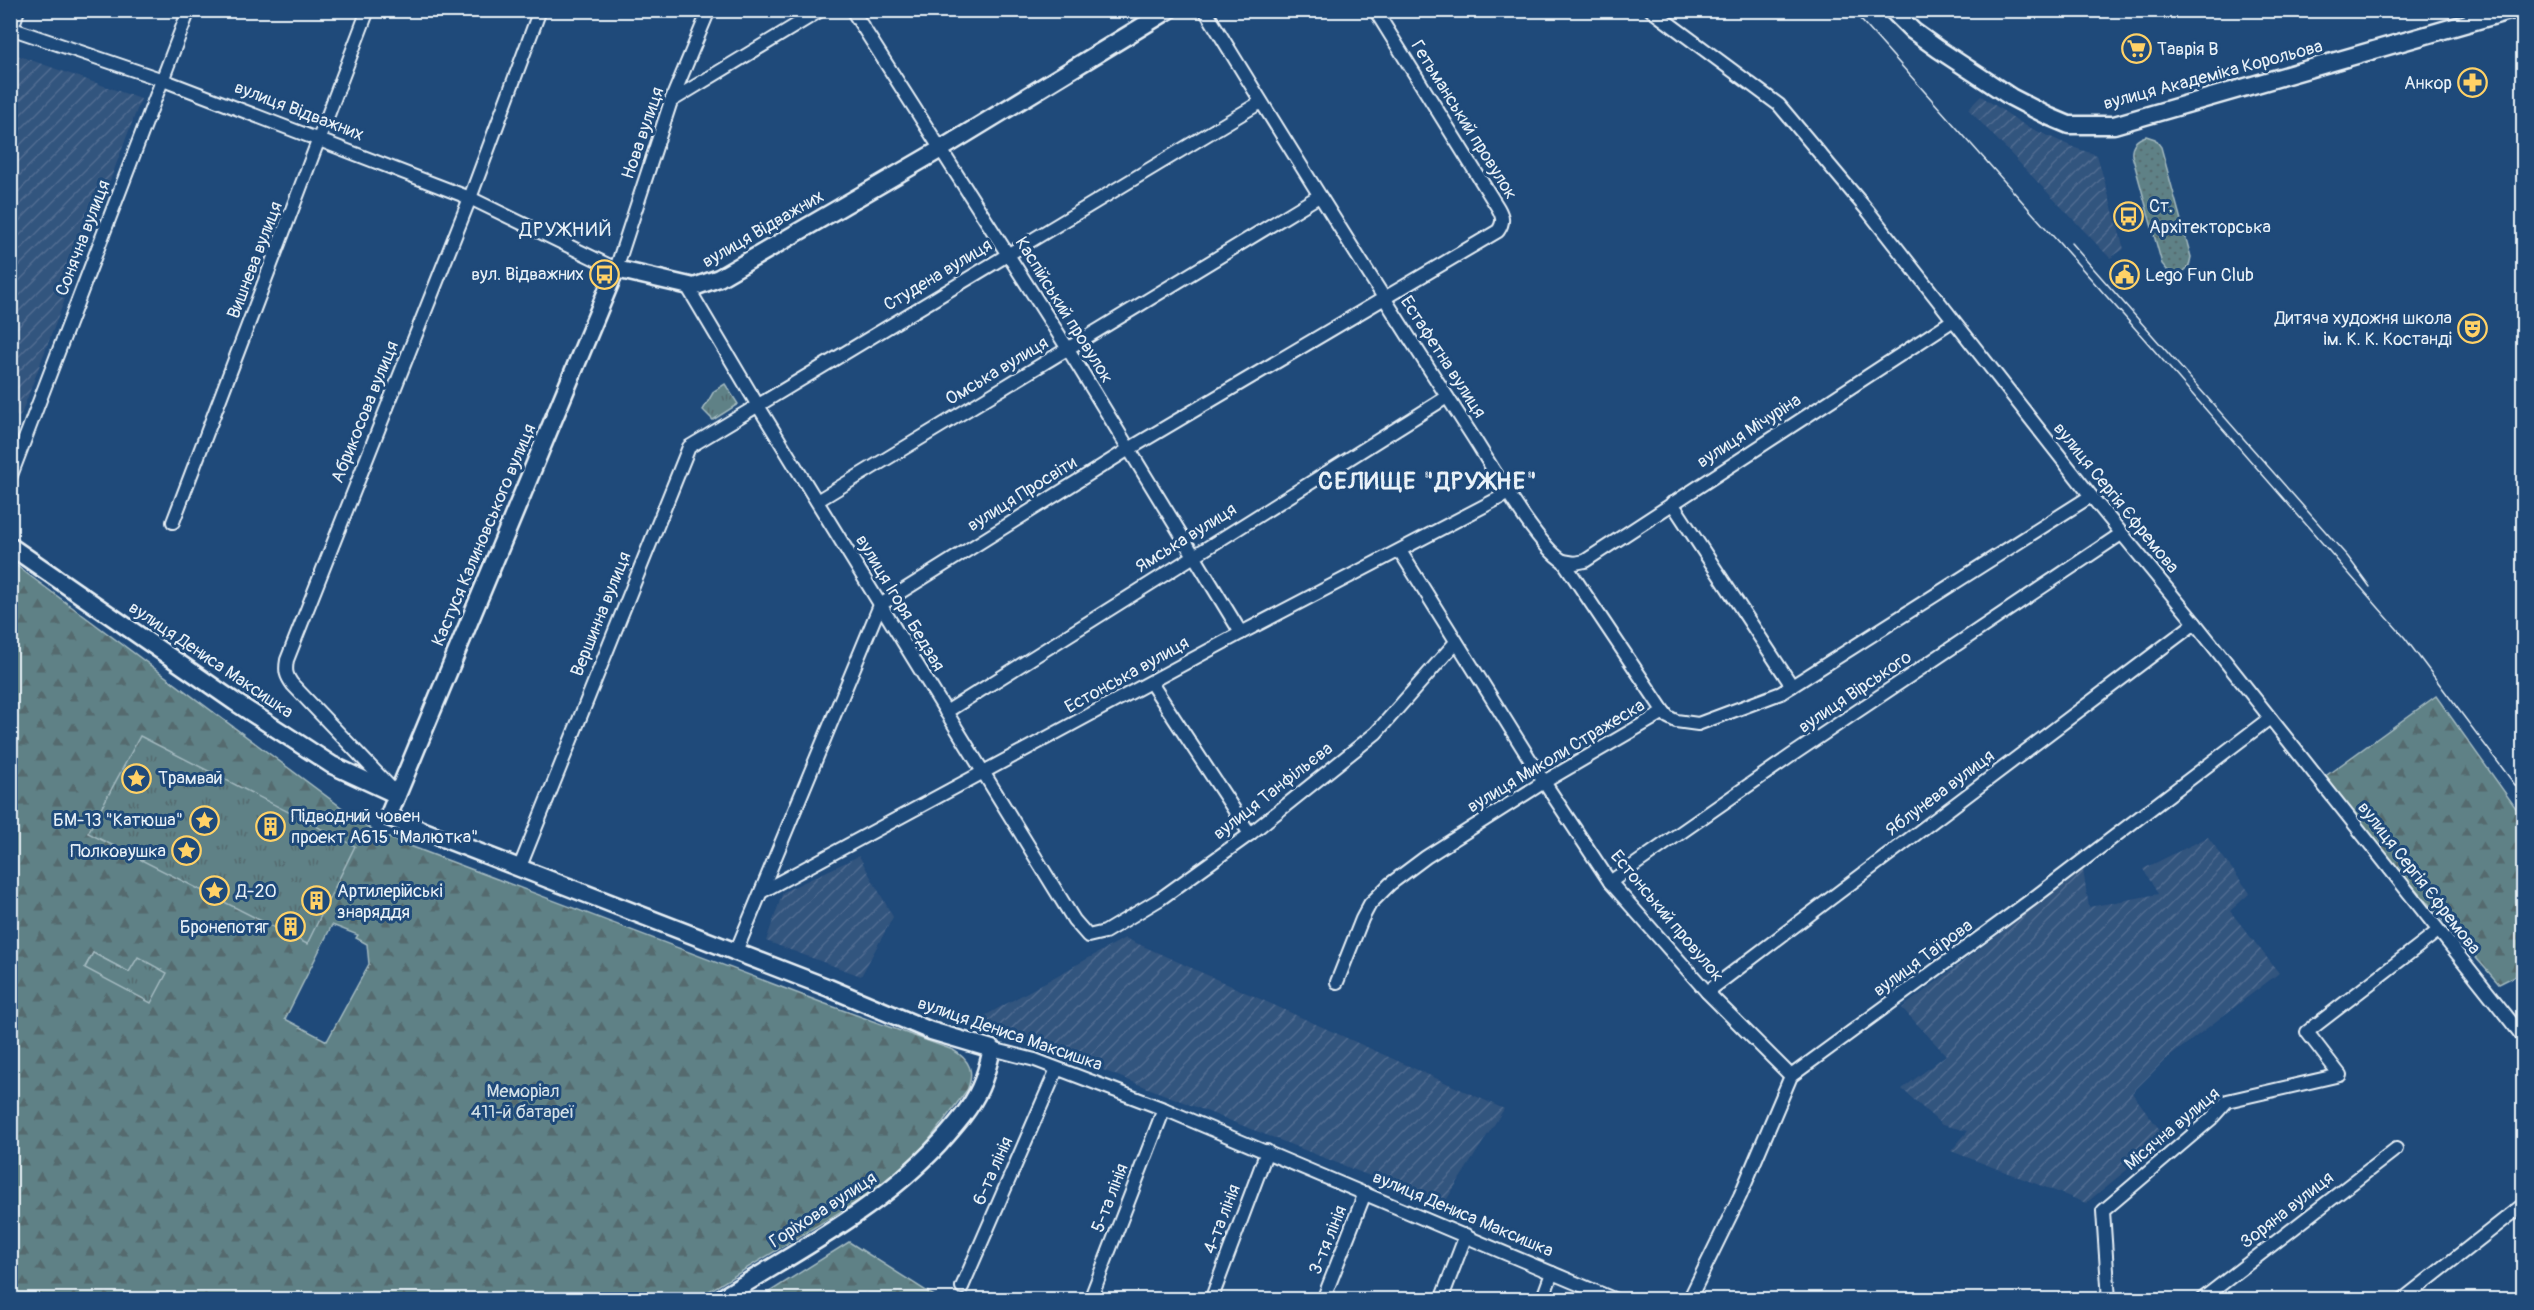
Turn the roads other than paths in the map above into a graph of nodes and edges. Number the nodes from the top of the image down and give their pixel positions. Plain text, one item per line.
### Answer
1 (18, 10) edge
2 (189, 10) edge
3 (368, 10) edge
4 (540, 10) edge
5 (709, 10) edge
6 (821, 10) edge
7 (852, 10) edge
8 (1169, 10) edge
9 (1205, 10) edge
10 (1375, 10) edge
11 (1651, 10) edge
12 (1892, 10) edge
13 (2513, 10) edge
14 (11, 28) edge
15 (163, 80) junction
16 (671, 101) junction
17 (1261, 102) junction
18 (320, 139) junction
19 (941, 149) junction
20 (1319, 196) junction
21 (470, 198) junction
22 (1503, 218) joint
23 (1008, 255) junction
24 (616, 269) junction
25 (687, 286) junction
26 (1384, 299) junction
27 (1952, 321) junction
28 (1068, 349) junction
29 (1447, 397) junction
30 (757, 404) junction
31 (1129, 449) junction
32 (10, 478) edge
33 (1509, 493) junction
34 (2091, 495) junction
35 (817, 501) junction
36 (1672, 503) junction
37 (173, 522) dead end
38 (2121, 534) junction
39 (10, 546) edge
40 (1400, 551) junction
41 (1195, 554) junction
42 (1563, 561) junction
43 (880, 605) junction
44 (2195, 623) junction
45 (1241, 633) junction
46 (1456, 642) junction
47 (1151, 683) junction
48 (1792, 686) junction
49 (946, 712) junction
50 (1664, 712) junction
51 (2270, 718) junction
52 (984, 773) junction
53 (1544, 783) junction
54 (397, 795) junction
55 (388, 817) joint
56 (1250, 834) junction
57 (519, 869) junction
58 (1610, 882) junction
59 (763, 891) junction
60 (2438, 931) junction
61 (1088, 936) joint
62 (735, 954) junction
63 (1337, 982) dead end
64 (1707, 992) junction
65 (2523, 1038) edge
66 (992, 1048) junction
67 (1058, 1069) junction
68 (1791, 1076) junction
69 (1164, 1109) junction
70 (2396, 1149) dead end
71 (1267, 1152) junction
72 (1365, 1193) junction
73 (2523, 1204) edge
74 (1466, 1236) junction
75 (1552, 1273) junction
76 (962, 1287) dead end
77 (718, 1299) edge
78 (1090, 1299) edge
79 (1211, 1299) edge
80 (1323, 1299) edge
81 (1441, 1299) edge
82 (1542, 1299) edge
83 (1616, 1299) edge
84 (1689, 1299) edge
85 (2109, 1299) edge
86 (2201, 1299) edge
87 (2402, 1299) edge

1 - 14 street
2 - 15 street, Сонячна вулиця
3 - 18 street, Вишнева вулиця
4 - 21 street, Абрикосова вулиця
5 - 16 street, Нова вулиця
6 - 16 street
7 - 19 street, Каспійський провулок
8 - 19 street, вулиця Відважних
9 - 17 street, Естафетна вулиця
10 - 22 street, Гетьманський провулок
11 - 27 street, вулиця Сергія Єфремова
12 - 13 street, вулиця Академіка Корольова
14 - 15 street, вулиця Відважних
15 - 18 street, вулиця Відважних
15 - 32 street, Сонячна вулиця
16 - 24 street, Нова вулиця
17 - 20 street, Естафетна вулиця
17 - 23 street, Студена вулиця
18 - 21 street, вулиця Відважних
18 - 37 street, Вишнева вулиця
19 - 23 street, Каспійський провулок
19 - 25 street, вулиця Відважних
20 - 26 street, Естафетна вулиця
20 - 28 street, Омська вулиця
21 - 24 street, вулиця Відважних
21 - 54 street, Абрикосова вулиця
22 - 26 street, вулиця Просвіти
23 - 28 street, Каспійський провулок
23 - 30 street, Студена вулиця
24 - 25 street, вулиця Відважних
24 - 54 street, Кастуся Калиновського вулиця
25 - 30 street, вулиця Ігоря Бедзая
26 - 29 street, Естафетна вулиця
26 - 31 street, вулиця Просвіти
27 - 34 street, вулиця Сергія Єфремова
27 - 36 street, вулиця Мічуріна
28 - 31 street, Каспійський провулок
28 - 35 street, Омська вулиця
29 - 33 street, Естафетна вулиця
29 - 41 street, Ямська вулиця
30 - 35 street, вулиця Ігоря Бедзая
30 - 57 street, Вершинна вулиця
31 - 41 street, Каспійський провулок
31 - 43 street, вулиця Просвіти
33 - 40 street, Естонська вулиця
33 - 42 street, Естафетна вулиця
34 - 38 street, вулиця Сергія Єфремова
34 - 48 street, вулиця Миколи Стражеска
35 - 43 street, вулиця Ігоря Бедзая
36 - 42 street, вулиця Мічуріна
36 - 48 street
38 - 44 street, вулиця Сергія Єфремова
38 - 58 street, вулиця Вірського
39 - 54 street, вулиця Дениса Максишка
40 - 45 street, Естонська вулиця
40 - 46 street, Естонський провулок
41 - 45 street, Каспійський провулок
41 - 49 street, Ямська вулиця
42 - 50 street, Естафетна вулиця
43 - 49 street, вулиця Ігоря Бедзая
43 - 59 street
44 - 51 street, вулиця Сергія Єфремова
44 - 64 street, Яблунева вулиця
45 - 47 street, Естонська вулиця
46 - 53 street, Естонський провулок
46 - 56 street, вулиця Танфільєва
47 - 52 street, Естонська вулиця
47 - 56 street
48 - 50 street, вулиця Миколи Стражеска
49 - 52 street, вулиця Ігоря Бедзая
50 - 53 street, вулиця Миколи Стражеска
51 - 60 street, вулиця Сергія Єфремова
51 - 68 street, вулиця Таїрова
52 - 59 street, Естонська вулиця
52 - 61 street, вулиця Ігоря Бедзая
53 - 58 street, Естонський провулок
53 - 63 street, вулиця Миколи Стражеска
54 - 55 street, Кастуся Калиновського вулиця
55 - 57 street, вулиця Дениса Максишка
56 - 61 street, вулиця Танфільєва
57 - 62 street, вулиця Дениса Максишка
58 - 64 street, Естонський провулок
59 - 62 street
60 - 65 street, вулиця Сергія Єфремова
60 - 85 street, Місячна вулиця
62 - 66 street, вулиця Дениса Максишка
64 - 68 street, Естонський провулок
66 - 67 street, вулиця Дениса Максишка
66 - 77 street, Горіхова вулиця
67 - 69 street, вулиця Дениса Максишка
67 - 76 street, 6-та лінія
68 - 84 street
69 - 71 street, вулиця Дениса Максишка
69 - 78 street, 5-та лінія
70 - 86 street, Зоряна вулиця
71 - 72 street, вулиця Дениса Максишка
71 - 79 street, 4-та лінія
72 - 74 street, вулиця Дениса Максишка
72 - 80 street, 3-тя лінія
73 - 87 street
74 - 75 street, вулиця Дениса Максишка
74 - 81 street
75 - 82 street
75 - 83 street, вулиця Дениса Максишка

